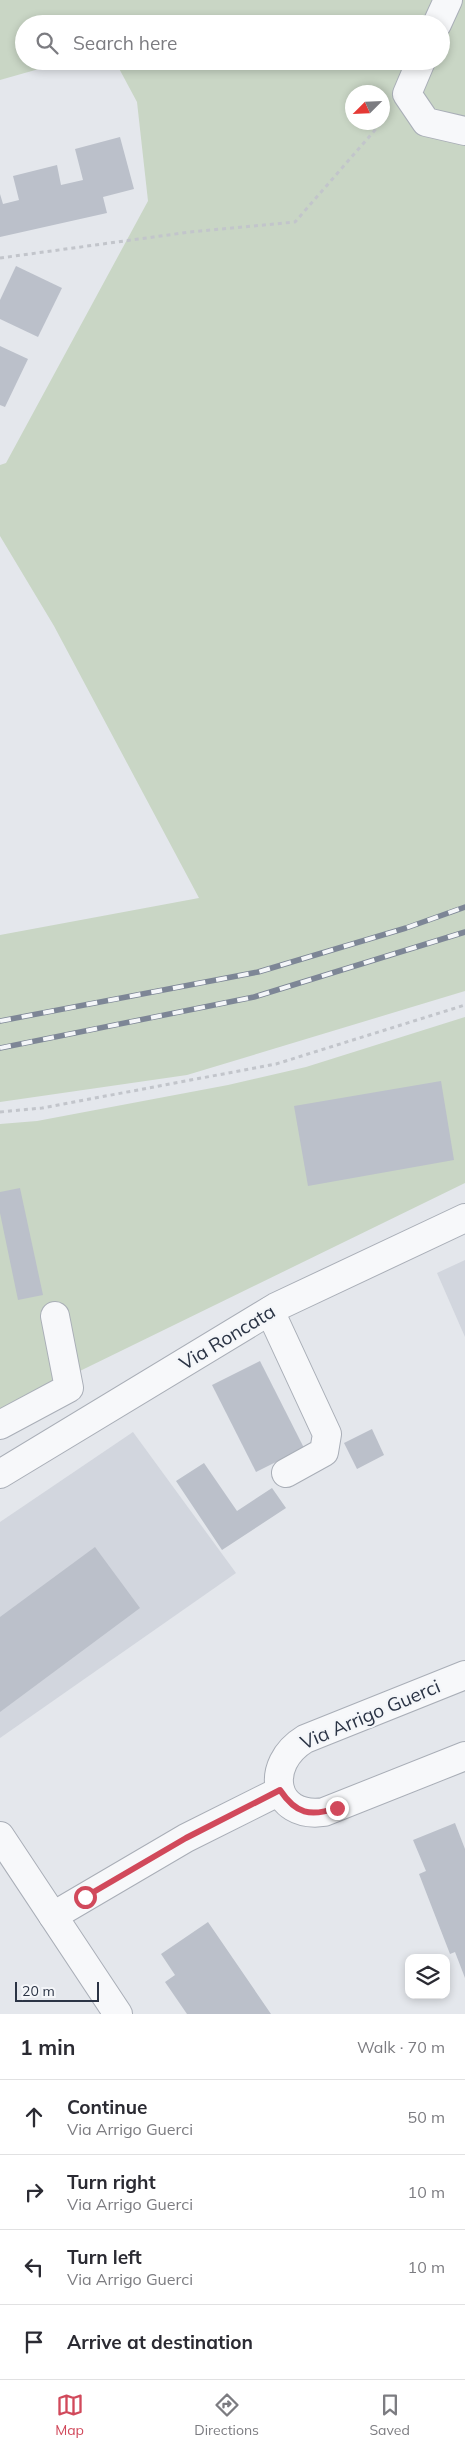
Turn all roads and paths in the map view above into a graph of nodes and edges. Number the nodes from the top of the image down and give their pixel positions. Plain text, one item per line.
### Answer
1 (448, 0) edge
2 (441, 15) edge
3 (417, 70) edge
4 (375, 130) edge
5 (465, 131) edge
6 (0, 258) edge
7 (465, 1005) edge
8 (0, 1112) edge
9 (465, 1218) edge
10 (270, 1311) junction
11 (55, 1316) dead end
12 (0, 1425) edge
13 (286, 1472) dead end
14 (0, 1474) edge
15 (465, 1675) edge
16 (465, 1756) edge
17 (280, 1790) junction
18 (0, 1836) edge
19 (53, 1916) junction
20 (118, 2014) edge

1 - 2 street
3 - 5 street
4 - 6 path
7 - 8 path
9 - 10 street, Via Roncata
10 - 13 street
10 - 14 street, Via Roncata
11 - 12 street
15 - 17 street, Via Arrigo Guerci
16 - 17 street
17 - 19 street
18 - 19 street
19 - 20 street

